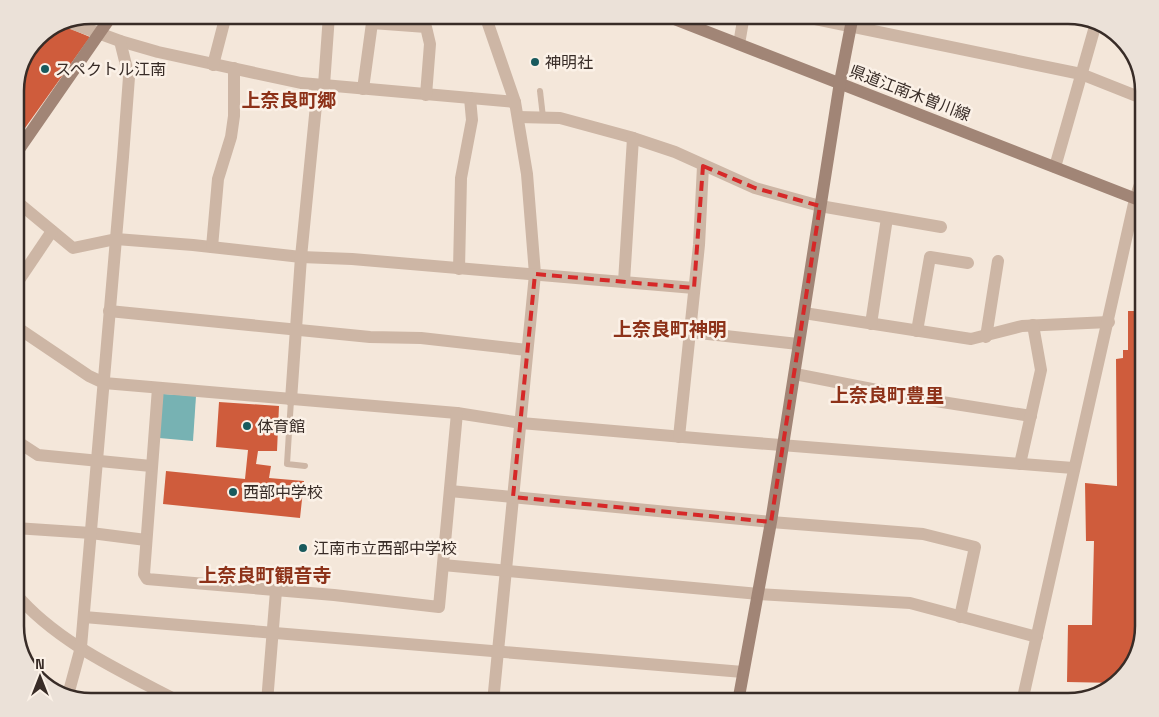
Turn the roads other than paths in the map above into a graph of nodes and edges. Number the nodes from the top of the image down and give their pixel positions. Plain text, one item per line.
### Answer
1 (88, 24) edge
2 (106, 24) edge
3 (224, 24) edge
4 (328, 24) edge
5 (372, 24) edge
6 (416, 24) edge
7 (489, 24) edge
8 (694, 24) edge
9 (742, 24) edge
10 (851, 24) edge
11 (869, 24) edge
12 (1094, 29) edge
13 (100, 34) junction
14 (120, 41) junction
15 (739, 44) junction
16 (213, 65) junction
17 (234, 68) junction
18 (1081, 74) junction
19 (840, 82) junction
20 (321, 85) junction
21 (363, 89) junction
22 (540, 91) dead end
23 (426, 95) junction
24 (1135, 95) edge
25 (470, 98) junction
26 (515, 102) junction
27 (518, 117) junction
28 (543, 117) junction
29 (633, 138) junction
30 (24, 142) edge
31 (703, 166) junction
32 (1055, 166) junction
33 (1135, 199) edge
34 (820, 206) junction
35 (24, 208) edge
36 (1135, 217) edge
37 (887, 218) junction
38 (941, 227) dead end
39 (52, 231) junction
40 (116, 239) junction
41 (212, 247) junction
42 (301, 257) junction
43 (998, 261) dead end
44 (968, 263) dead end
45 (459, 269) junction
46 (24, 273) edge
47 (535, 274) junction
48 (624, 282) junction
49 (694, 288) junction
50 (109, 312) junction
51 (804, 313) junction
52 (1109, 322) junction
53 (871, 324) junction
54 (1033, 325) junction
55 (296, 329) junction
56 (918, 331) junction
57 (24, 332) edge
58 (690, 332) junction
59 (986, 337) junction
60 (798, 344) junction
61 (527, 350) junction
62 (795, 374) junction
63 (104, 382) junction
64 (158, 388) junction
65 (291, 400) junction
66 (457, 414) junction
67 (1031, 416) junction
68 (520, 422) junction
69 (679, 437) junction
70 (24, 446) edge
71 (784, 446) junction
72 (97, 461) junction
73 (1020, 464) junction
74 (151, 466) junction
75 (305, 466) dead end
76 (1073, 468) junction
77 (450, 491) junction
78 (513, 497) junction
79 (771, 522) junction
80 (24, 529) edge
81 (91, 533) junction
82 (146, 540) junction
83 (443, 564) junction
84 (506, 570) junction
85 (276, 591) junction
86 (758, 594) junction
87 (24, 602) edge
88 (84, 617) junction
89 (960, 617) junction
90 (271, 633) junction
91 (1036, 637) junction
92 (81, 647) junction
93 (498, 652) junction
94 (743, 672) junction
95 (69, 690) edge
96 (164, 693) edge
97 (268, 693) edge
98 (494, 693) edge
99 (740, 693) edge
100 (1024, 693) edge

1 - 13 street
2 - 13 street
3 - 16 street
4 - 20 street
5 - 21 street
6 - 23 street
7 - 26 street
8 - 15 street, 県道江南木曽川線
9 - 15 street
10 - 19 street
11 - 18 street
12 - 18 street
13 - 14 street
13 - 30 street
14 - 16 street
14 - 40 street
15 - 19 street, 県道江南木曽川線
16 - 17 street
17 - 20 street
17 - 41 street
18 - 24 street
18 - 32 street
19 - 32 street, 県道江南木曽川線
19 - 34 street
20 - 21 street
20 - 42 street
21 - 23 street
22 - 28 lane
23 - 25 street
25 - 26 street
25 - 45 street
26 - 27 street
27 - 28 street
27 - 47 street
28 - 29 street
29 - 31 street
29 - 48 street
31 - 34 street
31 - 49 street
32 - 33 street, 県道江南木曽川線
34 - 37 street
34 - 51 street
35 - 39 street
36 - 52 street
37 - 38 street
37 - 53 street
39 - 40 street
39 - 46 street
40 - 41 street
40 - 50 street
41 - 42 street
42 - 45 street
42 - 55 street
43 - 59 street
44 - 56 street
45 - 47 street
47 - 48 street
47 - 61 street
48 - 49 street
49 - 58 street
50 - 55 street
50 - 63 street
51 - 53 street
51 - 60 street
52 - 54 street
52 - 76 street
53 - 56 street
54 - 59 street
54 - 67 street
55 - 61 street
55 - 65 street
56 - 59 street
57 - 63 street
58 - 60 street
58 - 69 street
60 - 62 street
61 - 68 street
62 - 67 street
62 - 71 street
63 - 64 street
63 - 72 street
64 - 65 street
64 - 74 street
65 - 66 street
65 - 75 lane
66 - 68 street
66 - 77 street
67 - 73 street
68 - 69 street
68 - 78 street
69 - 71 street
70 - 72 street
71 - 73 street
71 - 79 street
72 - 74 street
72 - 81 street
73 - 76 street
74 - 82 street
76 - 91 street
77 - 78 street
77 - 83 street
78 - 79 street
78 - 84 street
79 - 86 street
79 - 89 street
80 - 81 street
81 - 82 street
81 - 88 street
82 - 85 street
83 - 84 street
83 - 85 street
84 - 86 street
84 - 93 street
85 - 90 street
86 - 89 street
86 - 94 street
87 - 92 street
88 - 90 street
88 - 92 street
89 - 91 street
90 - 93 street
90 - 97 street
91 - 100 street
92 - 95 street
92 - 96 street
93 - 94 street
93 - 98 street
94 - 99 street

